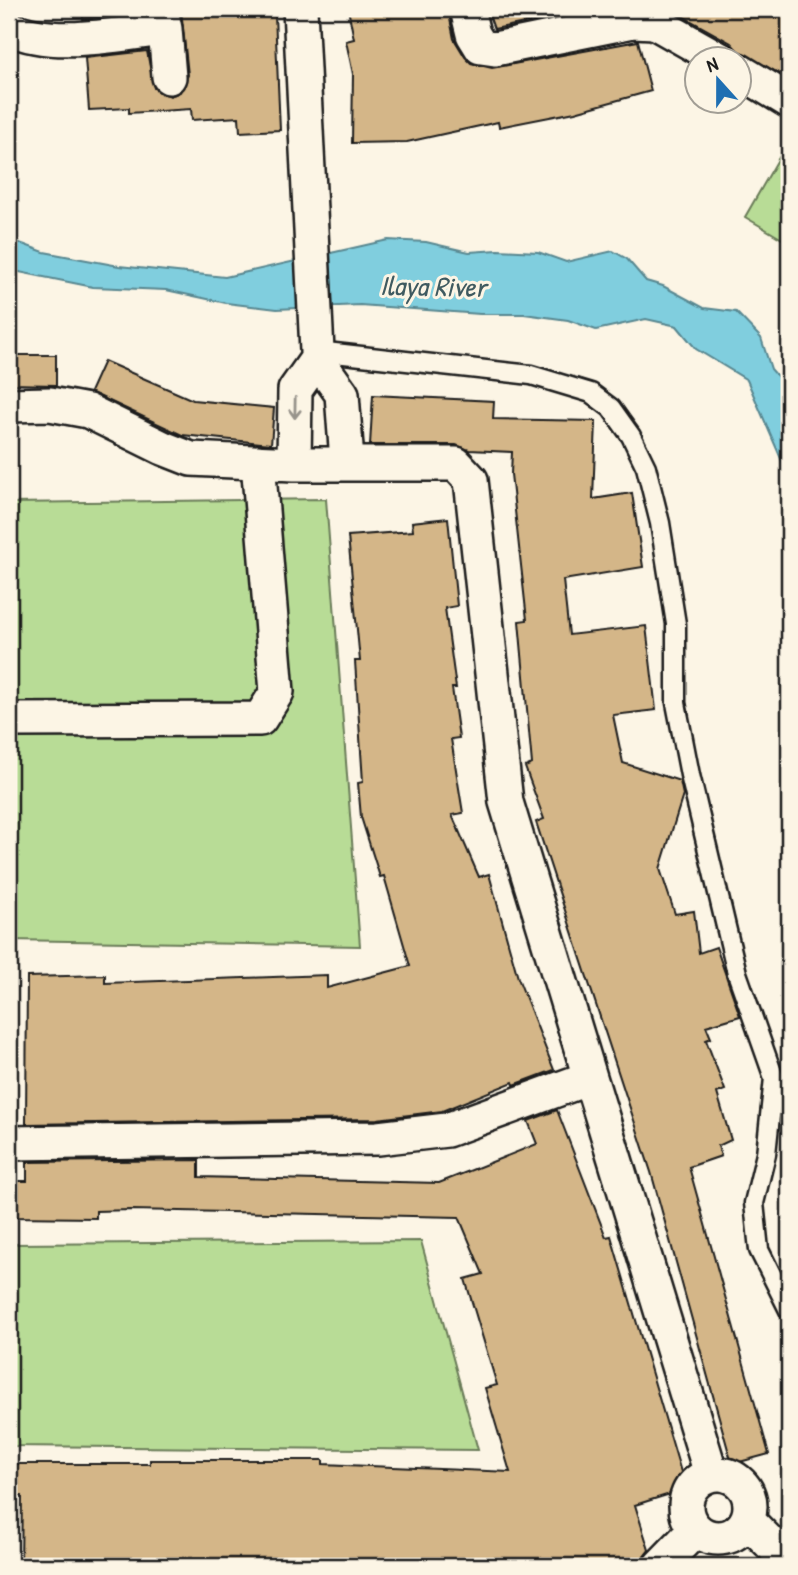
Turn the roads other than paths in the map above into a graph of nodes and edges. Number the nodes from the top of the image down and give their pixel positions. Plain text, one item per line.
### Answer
1 (300, 9) edge
2 (467, 9) edge
3 (163, 19) edge
4 (9, 28) edge
5 (696, 46) edge
6 (169, 77) dead end
7 (752, 79) edge
8 (789, 101) edge
9 (317, 350) junction
10 (9, 405) edge
11 (347, 461) junction
12 (258, 462) junction
13 (294, 464) junction
14 (9, 720) edge
15 (589, 1078) junction
16 (774, 1078) junction
17 (789, 1092) edge
18 (9, 1143) edge
19 (789, 1310) edge
20 (711, 1474) junction
21 (747, 1520) junction
22 (695, 1530) junction
23 (789, 1562) edge
24 (660, 1566) edge

1 - 9 street
2 - 5 street
3 - 4 street
3 - 6 street
7 - 8 street
9 - 11 street
9 -> 13 street
9 - 16 lane
10 - 12 street
11 - 13 street
11 - 15 street
12 - 13 street
12 - 14 street
15 - 18 street
15 - 20 street
16 - 17 lane
16 - 19 lane
20 - 21 street
20 - 22 street
21 - 22 street
21 - 23 street
22 - 24 street

